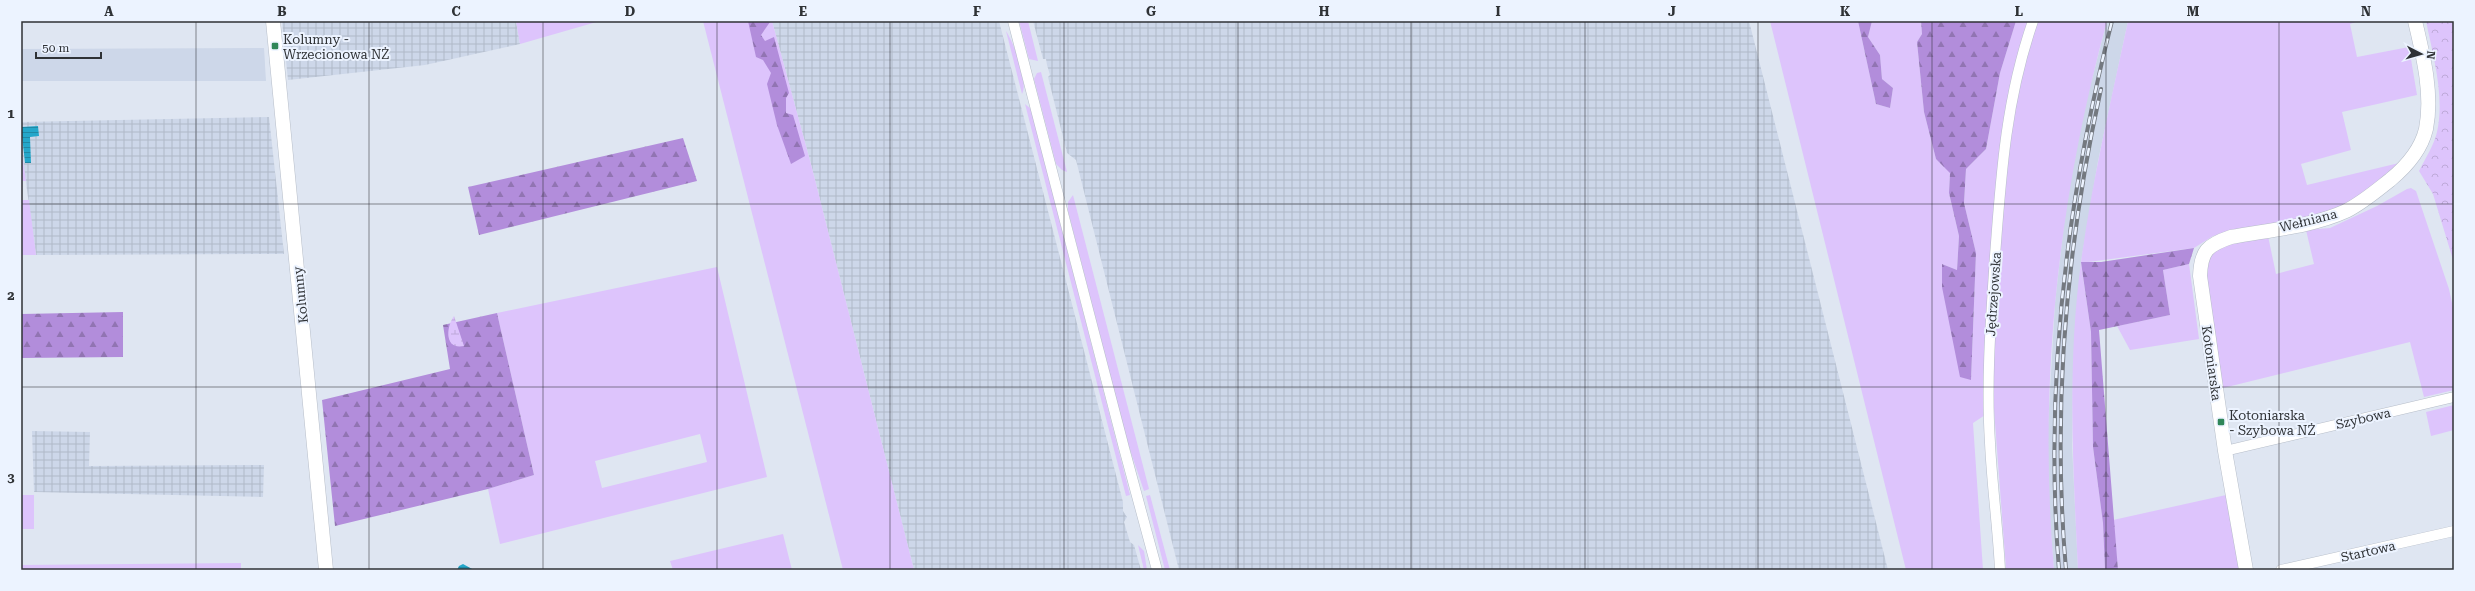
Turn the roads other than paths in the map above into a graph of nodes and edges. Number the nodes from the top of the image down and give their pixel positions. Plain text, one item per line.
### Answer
1 (273, 21) edge
2 (1014, 21) edge
3 (2033, 21) edge
4 (2415, 21) edge
5 (2206, 250) joint
6 (2454, 397) edge
7 (2225, 451) junction
8 (2454, 531) edge
9 (326, 570) edge
10 (1157, 570) edge
11 (2000, 570) edge
12 (2246, 570) edge
13 (2281, 570) edge

1 - 9 street, Kolumny
2 - 10 street
3 - 11 street, Jędrzejowska
4 - 5 street, Wełniana
5 - 7 street, Kotoniarska
6 - 7 street, Szybowa
7 - 12 street, Kotoniarska
8 - 13 street, Startowa

